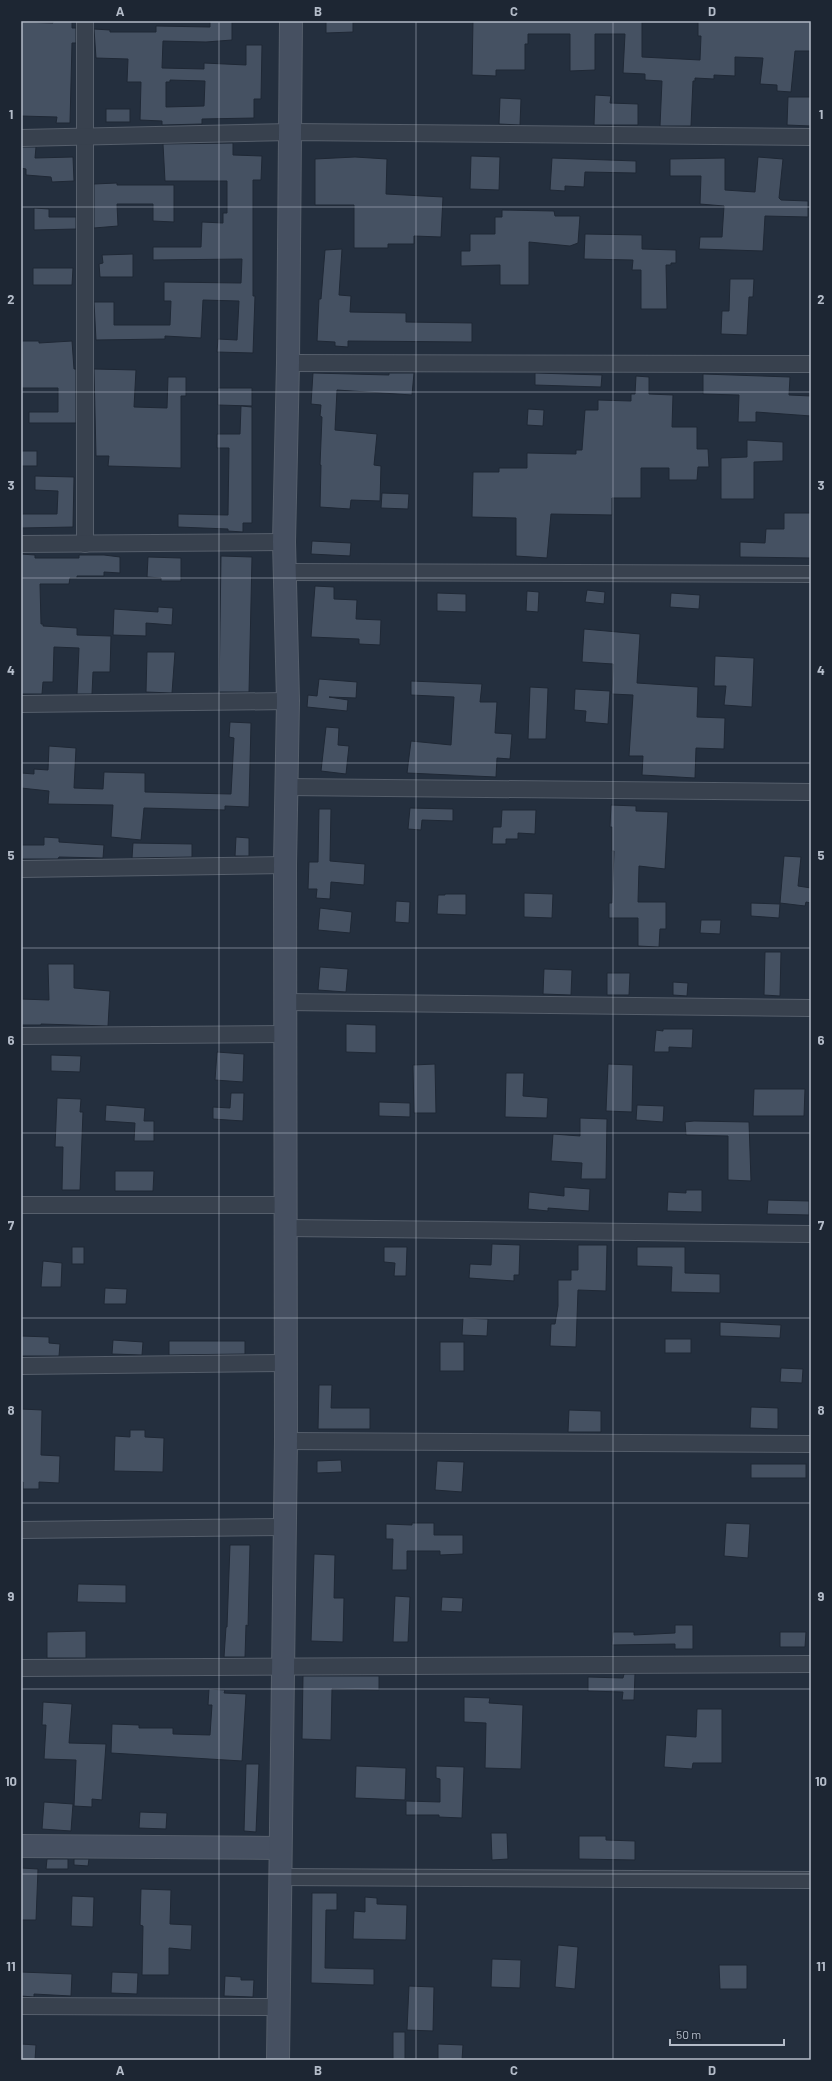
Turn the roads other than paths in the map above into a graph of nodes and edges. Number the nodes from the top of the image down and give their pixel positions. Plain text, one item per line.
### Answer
1 (85, 21) edge
2 (291, 21) edge
3 (291, 132) junction
4 (85, 136) junction
5 (811, 137) edge
6 (21, 138) edge
7 (288, 363) junction
8 (811, 364) edge
9 (284, 542) junction
10 (21, 544) edge
11 (86, 544) junction
12 (286, 572) junction
13 (811, 574) edge
14 (288, 702) junction
15 (21, 704) edge
16 (286, 787) junction
17 (811, 792) edge
18 (285, 865) junction
19 (21, 869) edge
20 (285, 1002) junction
21 (811, 1008) edge
22 (285, 1034) junction
23 (21, 1036) edge
24 (21, 1205) edge
25 (286, 1205) junction
26 (286, 1228) junction
27 (811, 1234) edge
28 (285, 1363) junction
29 (21, 1366) edge
30 (286, 1441) junction
31 (811, 1444) edge
32 (284, 1527) junction
33 (21, 1530) edge
34 (811, 1664) edge
35 (283, 1666) junction
36 (21, 1668) edge
37 (21, 1846) edge
38 (280, 1848) junction
39 (280, 1877) junction
40 (811, 1880) edge
41 (21, 2006) edge
42 (278, 2006) junction
43 (278, 2060) edge

1 - 4 street
2 - 3 main road
3 - 4 street
3 - 5 street
3 - 7 main road
4 - 6 street
4 - 11 street
7 - 8 street
7 - 9 main road
9 - 11 street
9 - 12 main road
10 - 11 street
12 - 13 street
12 - 14 main road
14 - 15 street
14 - 16 main road
16 - 17 street
16 - 18 main road
18 - 19 street
18 - 20 main road
20 - 21 street
20 - 22 main road
22 - 23 street
22 - 25 main road
24 - 25 street
25 - 26 main road
26 - 27 street
26 - 28 main road
28 - 29 street
28 - 30 main road
30 - 31 street
30 - 32 main road
32 - 33 street
32 - 35 main road
34 - 35 street
35 - 36 street
35 - 38 main road
37 - 38 main road
38 - 39 main road
39 - 40 street
39 - 42 main road
41 - 42 street
42 - 43 main road

